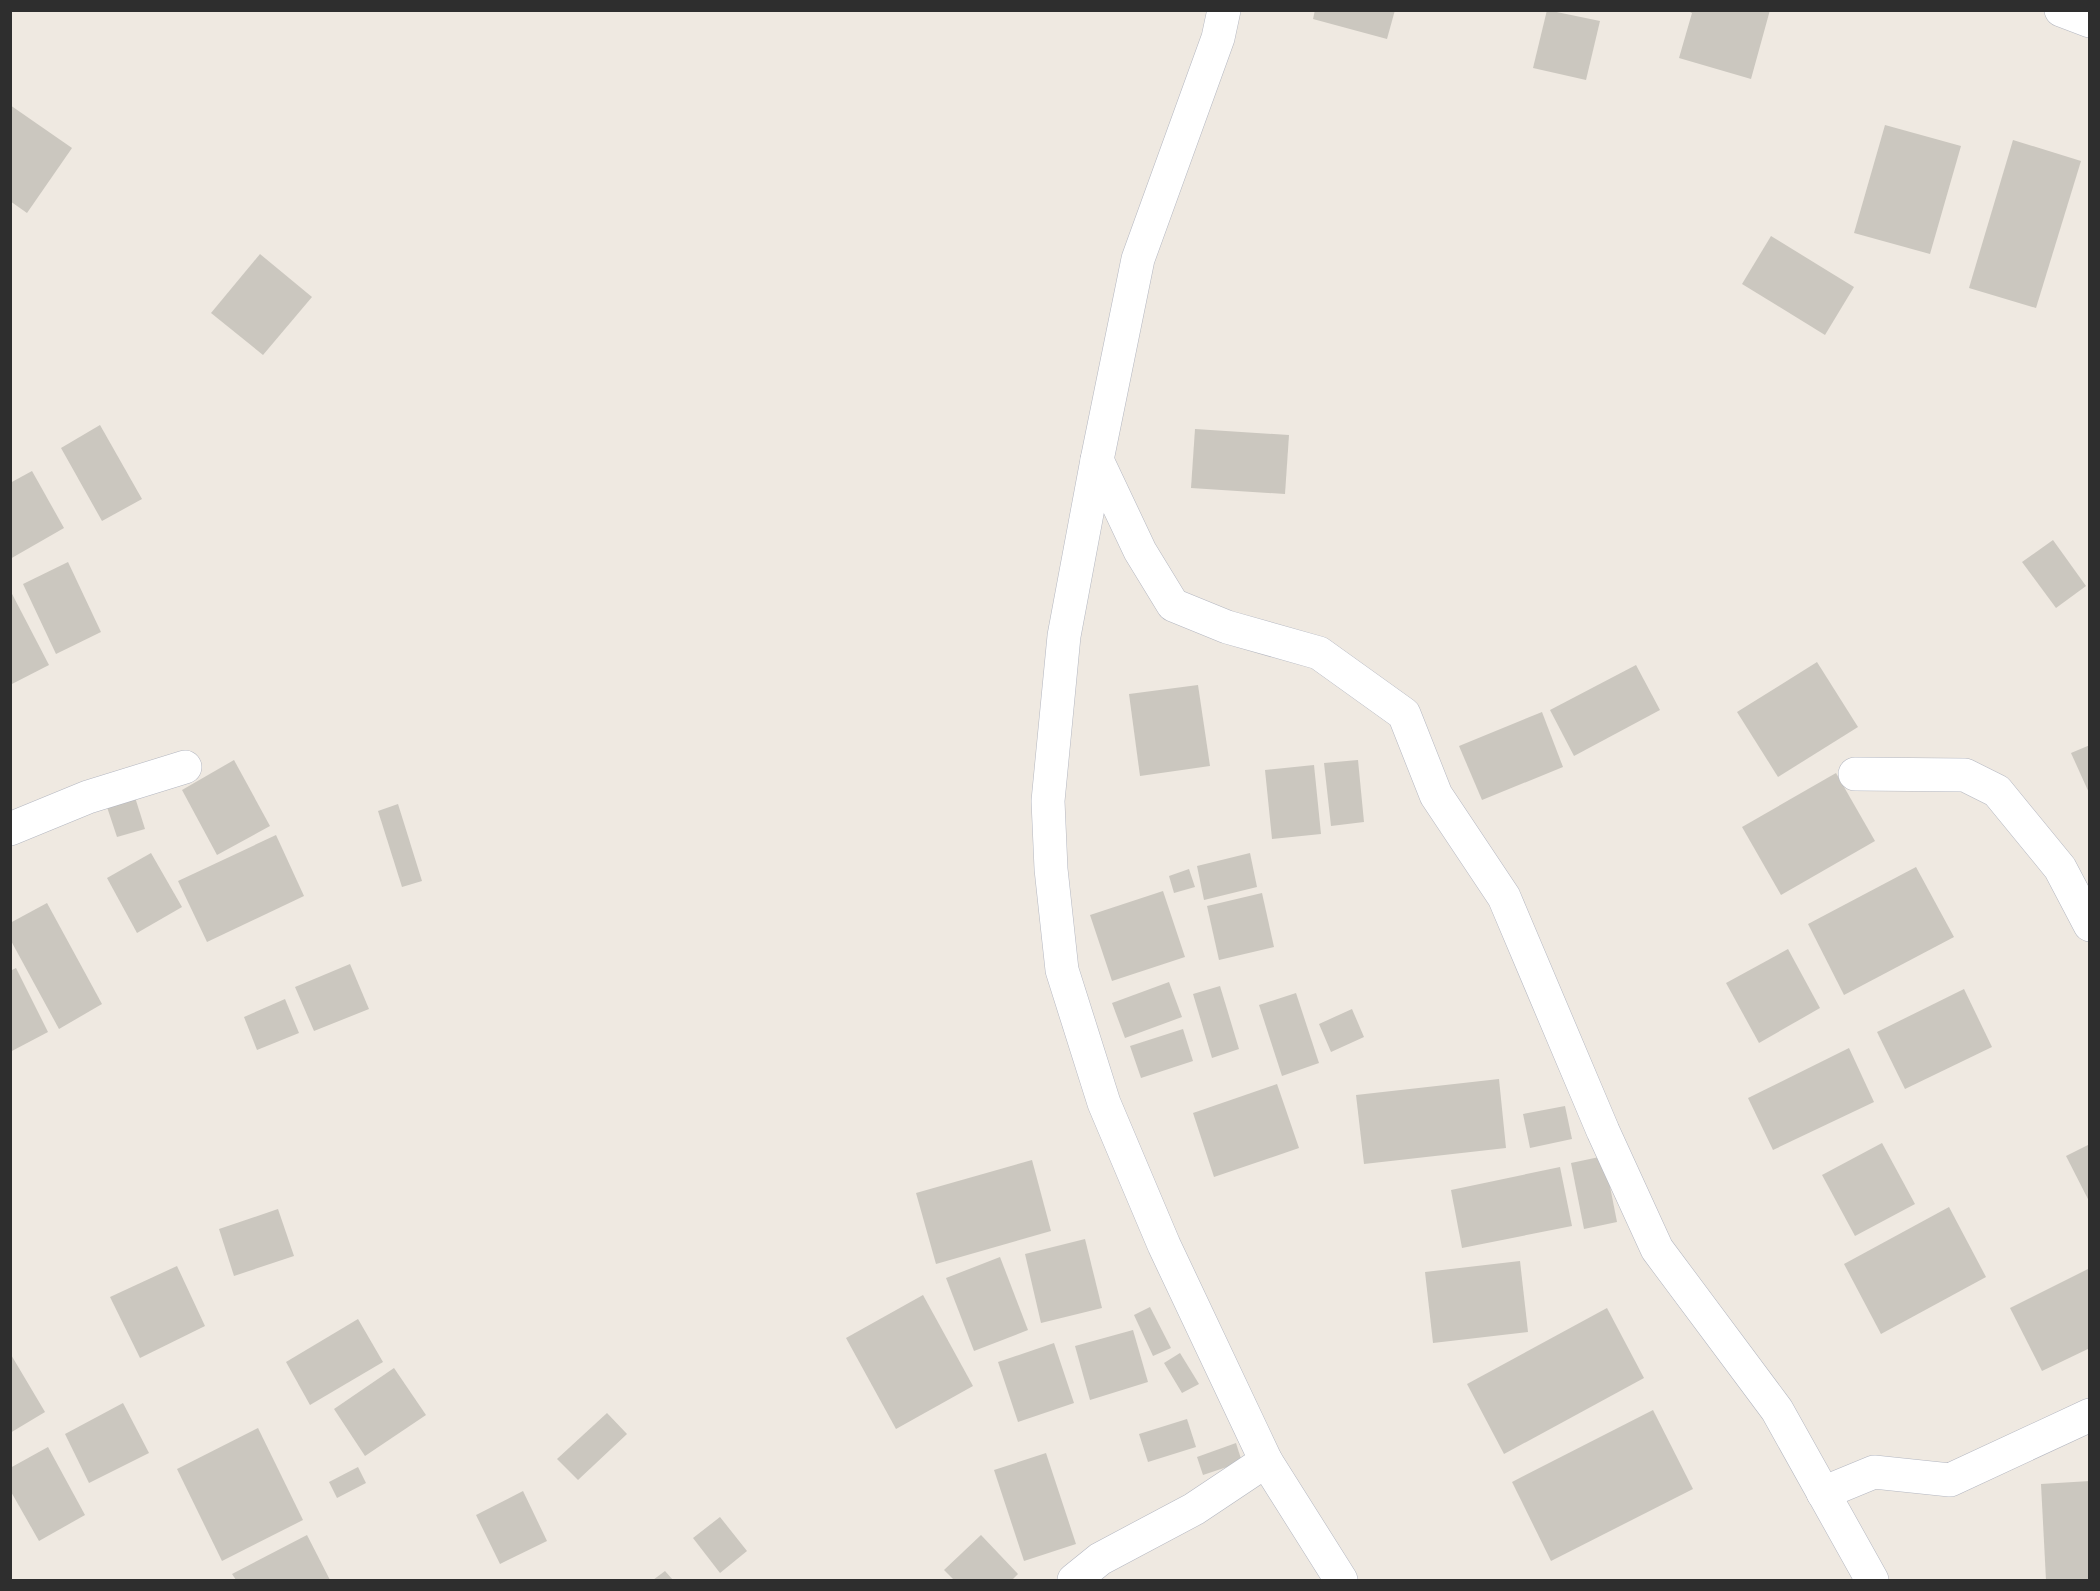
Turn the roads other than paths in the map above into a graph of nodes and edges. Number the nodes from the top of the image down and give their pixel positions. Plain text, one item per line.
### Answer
1 (1224, 10) edge
2 (2061, 10) edge
3 (2090, 21) edge
4 (1097, 460) junction
5 (185, 767) dead end
6 (1855, 774) dead end
7 (10, 829) edge
8 (2090, 925) edge
9 (2090, 1415) edge
10 (1266, 1461) junction
11 (1823, 1492) junction
12 (1074, 1581) edge
13 (1341, 1581) edge
14 (1872, 1581) edge

1 - 4 street
2 - 3 street
4 - 10 street
4 - 11 street
5 - 7 street
6 - 8 street
9 - 11 street
10 - 12 street
10 - 13 street
11 - 14 street

